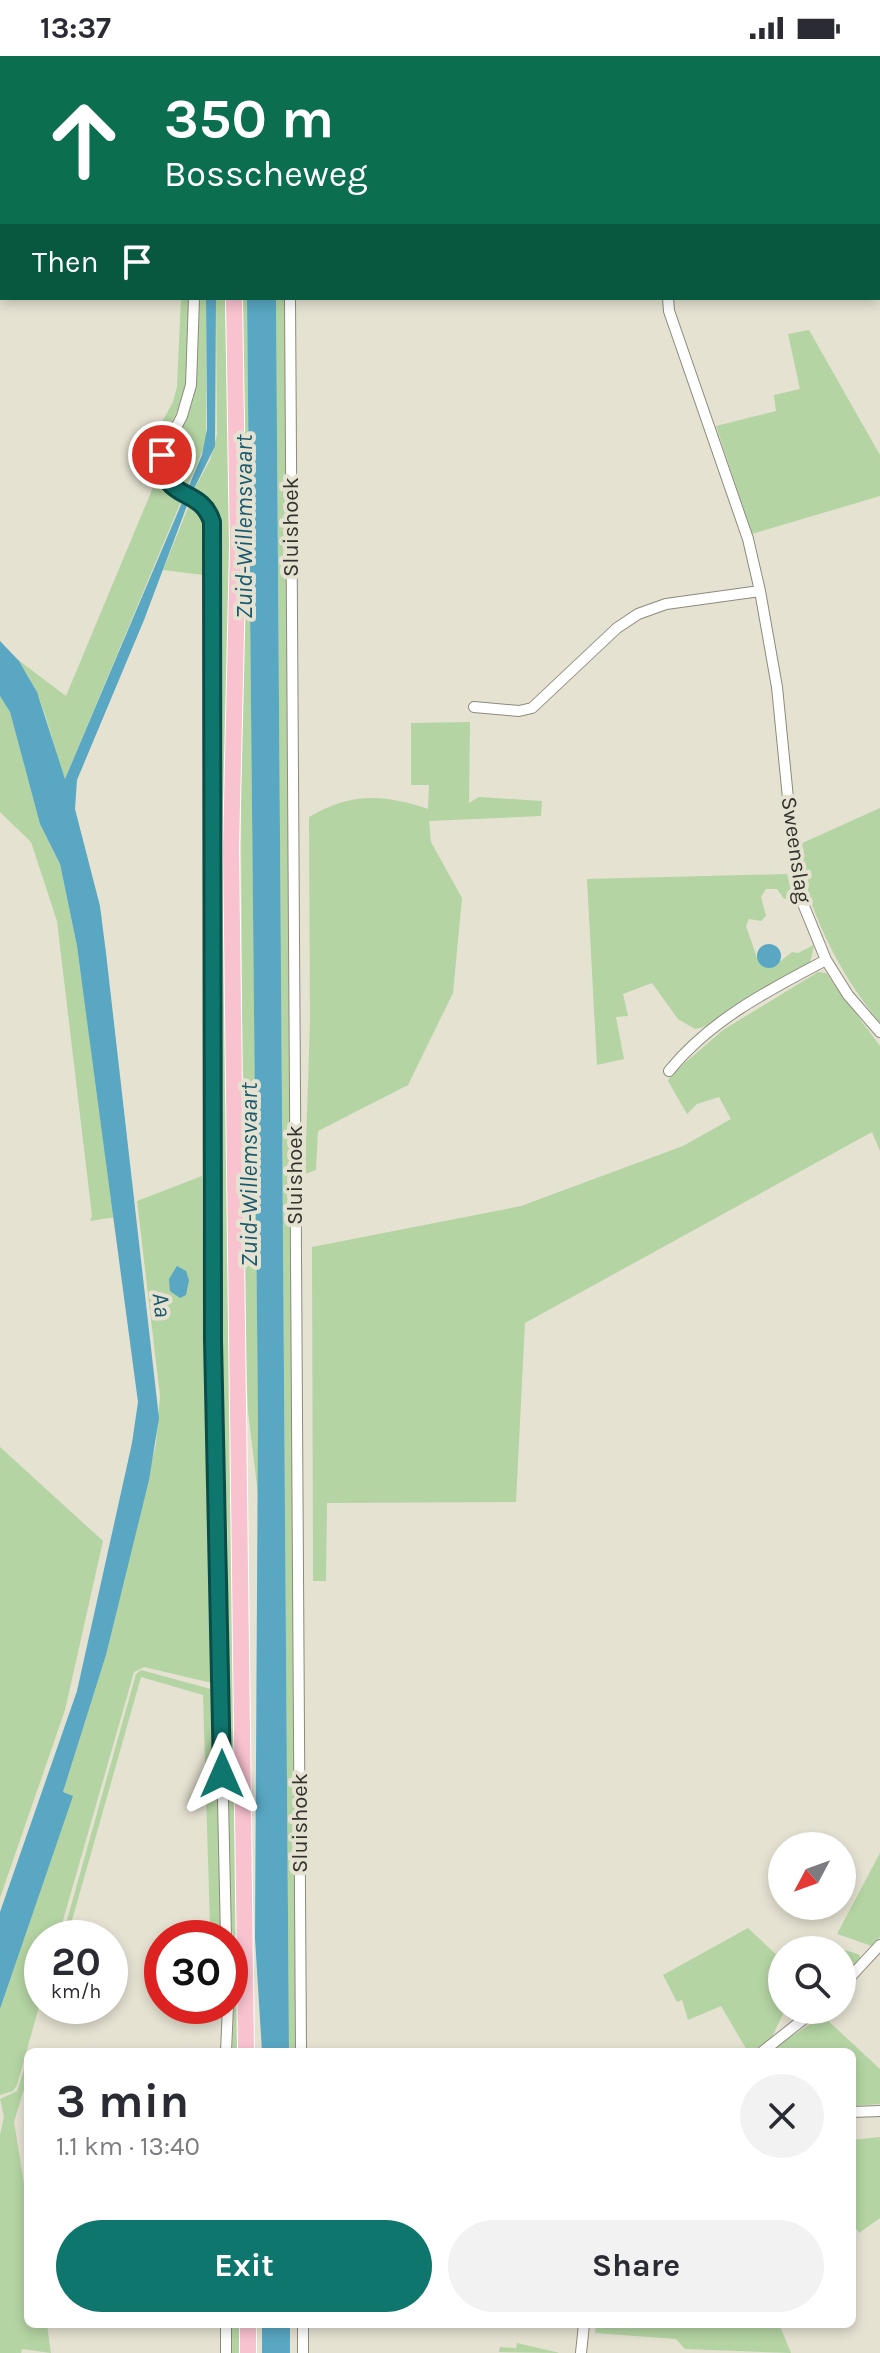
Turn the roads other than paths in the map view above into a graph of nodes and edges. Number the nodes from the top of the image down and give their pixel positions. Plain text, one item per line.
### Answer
1 (194, 300) edge
2 (234, 300) edge
3 (290, 300) edge
4 (668, 300) edge
5 (760, 591) junction
6 (474, 707) dead end
7 (826, 960) junction
8 (880, 1032) edge
9 (669, 1071) dead end
10 (226, 1920) edge
11 (880, 1945) edge
12 (856, 1971) edge
13 (227, 2024) edge
14 (797, 2024) edge
15 (226, 2048) edge
16 (246, 2048) edge
17 (301, 2048) edge
18 (767, 2048) edge
19 (880, 2111) edge
20 (856, 2112) edge
21 (226, 2328) edge
22 (248, 2328) edge
23 (303, 2328) edge
24 (584, 2328) edge
25 (226, 2353) edge
26 (248, 2353) edge
27 (303, 2353) edge
28 (581, 2353) edge

1 - 10 street
2 - 16 main road
3 - 17 street, Sluishoek
4 - 5 street, Sweenslag
5 - 6 street
5 - 7 street, Sweenslag
7 - 8 street, Sweenslag
7 - 9 street
11 - 12 street
13 - 15 street
14 - 18 street
19 - 20 street
21 - 25 street
22 - 26 main road
23 - 27 street
24 - 28 street

